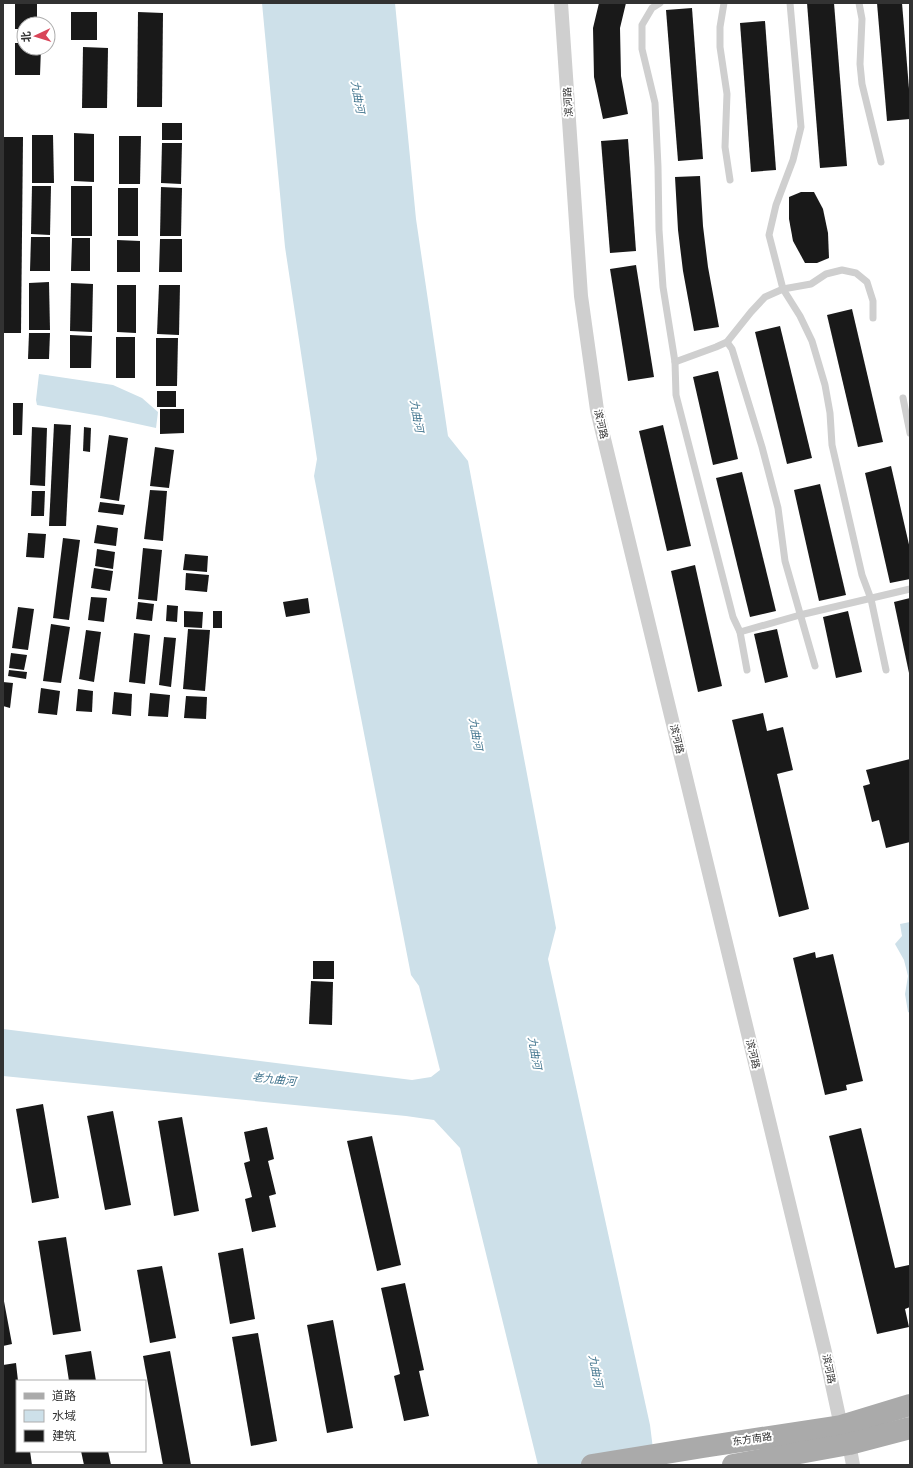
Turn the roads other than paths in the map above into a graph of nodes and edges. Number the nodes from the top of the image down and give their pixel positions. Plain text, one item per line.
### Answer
1 (561, 3) edge
2 (660, 3) edge
3 (724, 3) edge
4 (790, 3) edge
5 (860, 3) edge
6 (881, 162) dead end
7 (730, 180) dead end
8 (783, 289) junction
9 (873, 318) dead end
10 (727, 342) junction
11 (675, 362) junction
12 (903, 398) dead end
13 (910, 433) edge
14 (910, 589) edge
15 (871, 599) junction
16 (800, 616) junction
17 (740, 632) junction
18 (815, 666) dead end
19 (747, 670) dead end
20 (886, 670) dead end
21 (910, 1405) edge
22 (910, 1428) edge
23 (845, 1435) junction
24 (592, 1465) edge
25 (733, 1465) edge
26 (853, 1465) edge

1 - 23 street, 滨河路
2 - 11 lane
3 - 7 lane
4 - 8 lane
5 - 6 lane
8 - 9 lane
8 - 10 lane
8 - 15 lane
10 - 11 lane
10 - 16 lane
11 - 17 lane
12 - 13 lane
14 - 15 lane
15 - 16 lane
15 - 20 lane
16 - 17 lane
16 - 18 lane
17 - 19 lane
21 - 23 main road, 东方南路
22 - 23 main road, 东方南路
23 - 24 main road, 东方南路
23 - 25 main road, 东方南路
23 - 26 street, 滨河路

